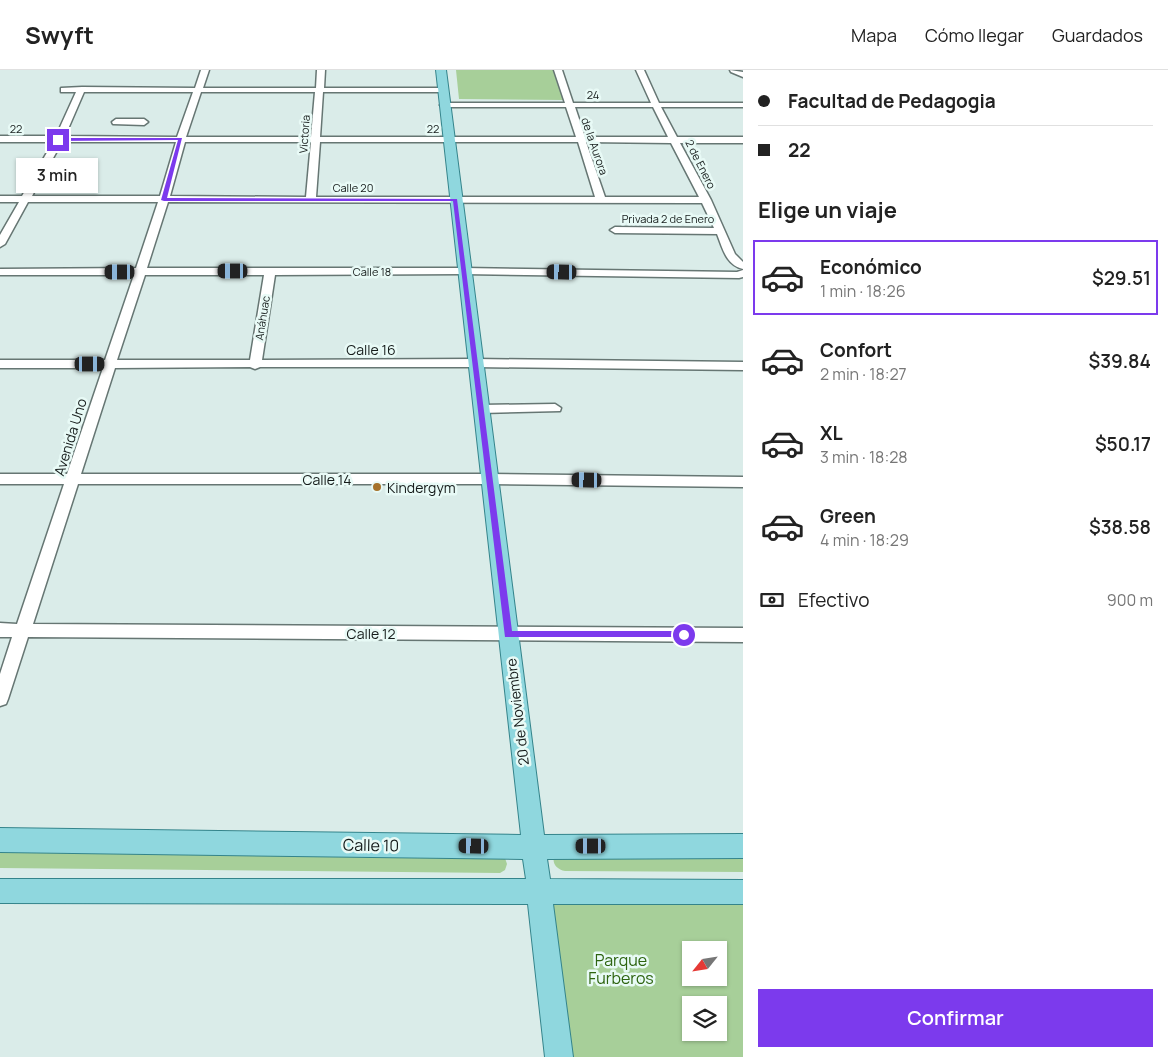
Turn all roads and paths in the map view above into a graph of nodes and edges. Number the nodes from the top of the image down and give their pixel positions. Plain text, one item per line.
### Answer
1 (205, 70) edge
2 (321, 70) edge
3 (441, 70) edge
4 (558, 70) edge
5 (640, 70) edge
6 (734, 70) edge
7 (743, 75) edge
8 (200, 89) junction
9 (64, 90) dead end
10 (82, 90) junction
11 (319, 90) junction
12 (443, 97) junction
13 (569, 105) junction
14 (656, 105) junction
15 (743, 106) edge
16 (116, 122) dead end
17 (129, 122) junction
18 (144, 122) dead end
19 (0, 139) edge
20 (122, 139) junction
21 (180, 139) junction
22 (315, 139) junction
23 (448, 139) junction
24 (58, 140) junction
25 (582, 140) junction
26 (675, 140) junction
27 (743, 140) edge
28 (0, 199) edge
29 (25, 199) junction
30 (164, 200) junction
31 (311, 200) junction
32 (455, 200) junction
33 (601, 200) junction
34 (706, 200) junction
35 (615, 230) dead end
36 (721, 231) junction
37 (0, 244) edge
38 (743, 266) edge
39 (139, 271) junction
40 (270, 271) junction
41 (464, 271) junction
42 (0, 272) edge
43 (743, 273) edge
44 (475, 363) junction
45 (0, 364) edge
46 (108, 364) junction
47 (255, 365) junction
48 (743, 366) edge
49 (555, 408) dead end
50 (481, 409) junction
51 (73, 478) junction
52 (0, 479) edge
53 (489, 479) junction
54 (743, 482) edge
55 (0, 630) edge
56 (21, 631) junction
57 (508, 634) junction
58 (743, 635) edge
59 (0, 699) edge
60 (0, 840) edge
61 (534, 846) junction
62 (743, 846) edge
63 (0, 892) edge
64 (539, 892) junction
65 (743, 892) edge
66 (559, 1057) edge

1 - 8 street, Avenida Uno
2 - 11 street, Victoria
3 - 12 main road, 20 de Noviembre
4 - 13 street, de la Aurora
5 - 14 street, 2 de Enero
6 - 7 street
8 - 10 street, 24
8 - 11 street, 24
8 - 21 street, Avenida Uno
9 - 10 street, 24
10 - 24 street
11 - 12 street, 24
11 - 22 street, Victoria
12 - 13 street, 24
12 - 23 main road, 20 de Noviembre
13 - 14 street, 24
13 - 25 street, de la Aurora
14 - 15 street, 24
14 - 26 street, 2 de Enero
16 - 17 street
17 - 18 street
17 - 20 street
19 - 24 street, 22
20 - 21 street, 22
20 - 24 street, 22
21 - 22 street, 22
21 - 30 street, Avenida Uno
22 - 23 street, 22
22 - 31 street, Victoria
23 - 25 street, 22
23 - 32 main road, 20 de Noviembre
24 - 29 street
25 - 26 street, 22
25 - 33 street, de la Aurora
26 - 27 street, 22
26 - 34 street, 2 de Enero
28 - 29 street, Calle 20
29 - 30 street, Calle 20
29 - 37 street
30 - 31 street, Calle 20
30 - 39 street, Avenida Uno
31 - 32 street, Calle 20
32 - 33 street, Calle 20
32 - 41 main road, 20 de Noviembre
33 - 34 street, Calle 20
34 - 36 street, 2 de Enero
35 - 36 street, Privada 2 de Enero
36 - 38 street, 2 de Enero
39 - 40 street, Calle 18
39 - 42 street, Calle 18
39 - 46 street, Avenida Uno
40 - 41 street, Calle 18
40 - 47 street, Anáhuac
41 - 43 street, Calle 18
41 - 44 main road, 20 de Noviembre
44 - 47 street, Calle 16
44 - 48 street, Calle 16
44 - 50 main road, 20 de Noviembre
45 - 46 street, Calle 16
46 - 47 street, Calle 16
46 - 51 street, Avenida Uno
49 - 50 street
50 - 53 main road, 20 de Noviembre
51 - 52 street, Calle 14
51 - 53 street, Calle 14
51 - 56 street, Avenida Uno
53 - 54 street, Calle 14
53 - 57 main road, 20 de Noviembre
55 - 56 street, Calle 12
56 - 57 street, Calle 12
56 - 59 street, Avenida Uno
57 - 58 street, Calle 12
57 - 61 main road, 20 de Noviembre
60 - 61 main road, Calle 10
61 - 62 main road, Calle 10
61 - 64 main road, 20 de Noviembre
63 - 64 main road
64 - 65 main road
64 - 66 main road, 20 de Noviembre

